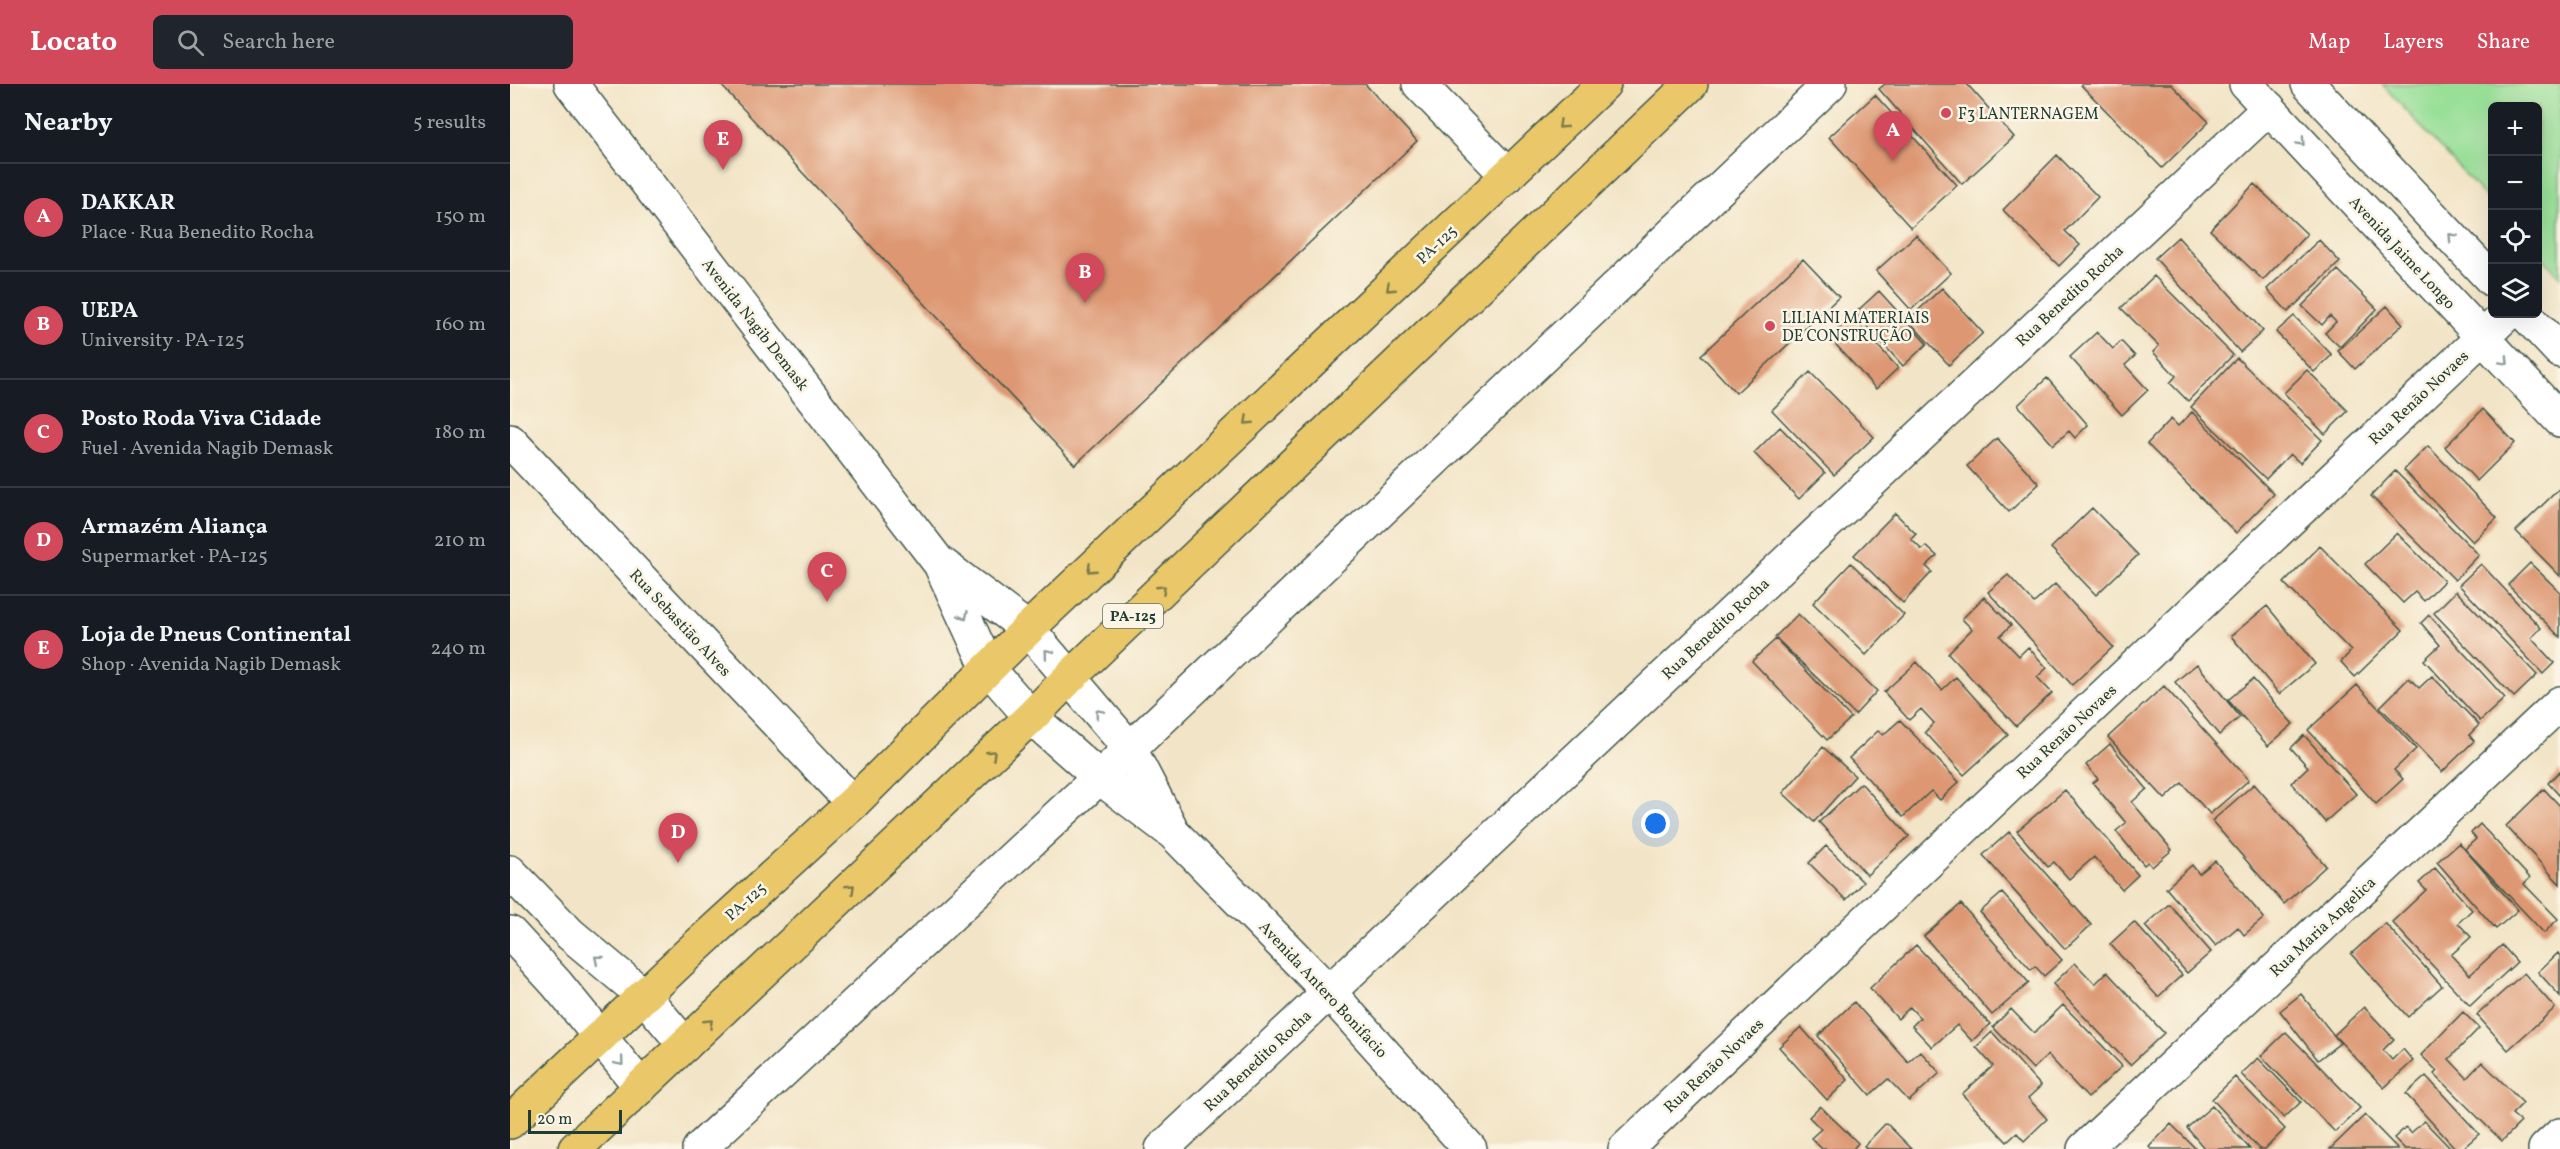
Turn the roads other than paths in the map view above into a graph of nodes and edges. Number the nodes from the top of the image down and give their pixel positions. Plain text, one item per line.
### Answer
1 (571, 84) edge
2 (1419, 84) edge
3 (1604, 84) edge
4 (1691, 84) edge
5 (1830, 84) edge
6 (2246, 84) edge
7 (2308, 84) edge
8 (2269, 108) junction
9 (1508, 176) junction
10 (2488, 275) edge
11 (2502, 318) edge
12 (2528, 318) edge
13 (2482, 336) junction
14 (2560, 351) edge
15 (2560, 420) edge
16 (510, 441) edge
17 (940, 564) junction
18 (1028, 629) junction
19 (988, 668) junction
20 (1069, 678) junction
21 (2560, 703) edge
22 (1031, 717) junction
23 (1130, 749) junction
24 (1099, 777) junction
25 (853, 803) junction
26 (1173, 833) junction
27 (510, 872) edge
28 (510, 933) edge
29 (1329, 992) junction
30 (643, 995) junction
31 (600, 1037) junction
32 (685, 1045) junction
33 (641, 1087) junction
34 (510, 1122) edge
35 (2560, 1135) edge
36 (575, 1149) edge
37 (699, 1149) edge
38 (1162, 1149) edge
39 (1470, 1149) edge
40 (1625, 1149) edge
41 (2084, 1149) edge
42 (2545, 1149) edge

1 - 17 street, Avenida Nagib Demask
2 - 9 street
3 -> 9 main road, PA-125 / PA-125
20 -> 4 main road, PA-125
5 - 23 street
6 - 8 street, Avenida Jaime Longo
10 -> 7 street
8 -> 13 street, Avenida Jaime Longo
8 - 29 street, Rua Benedito Rocha
9 -> 18 main road, PA-125 / PA-125
11 - 13 street, Rua Renão Novaes
12 - 14 street
13 -> 15 street, Avenida Jaime Longo
13 - 40 street, Rua Renão Novaes
16 - 25 street, Rua Sebastião Alves
17 - 18 street, Avenida Nagib Demask
17 -> 19 street, Avenida Nagib Demask
18 - 19 main road, PA-125 / PA-125
20 -> 18 street, Avenida Nagib Demask
19 - 22 street, Avenida Nagib Demask
19 - 25 main road, PA-125 / PA-125
20 - 22 main road, PA-125
23 -> 20 street, Avenida Antero Bonifacio
21 - 41 street, Rua Maria Angelica
22 - 24 street, Avenida Antero Bonifacio
32 -> 22 main road, PA-125
23 - 24 street
23 - 26 street, Avenida Antero Bonifacio
24 - 26 street, Avenida Antero Bonifacio
24 - 37 street
25 - 30 main road, PA-125 / PA-125
26 - 29 street, Avenida Antero Bonifacio
30 -> 27 street
28 - 31 street
29 - 38 street, Rua Benedito Rocha
29 - 39 street, Avenida Antero Bonifacio
30 - 31 main road, PA-125 / PA-125
30 - 32 street
31 -> 33 street
31 - 34 main road, PA-125 / PA-125
32 - 33 main road, PA-125
33 - 36 main road, PA-125
35 - 42 street

